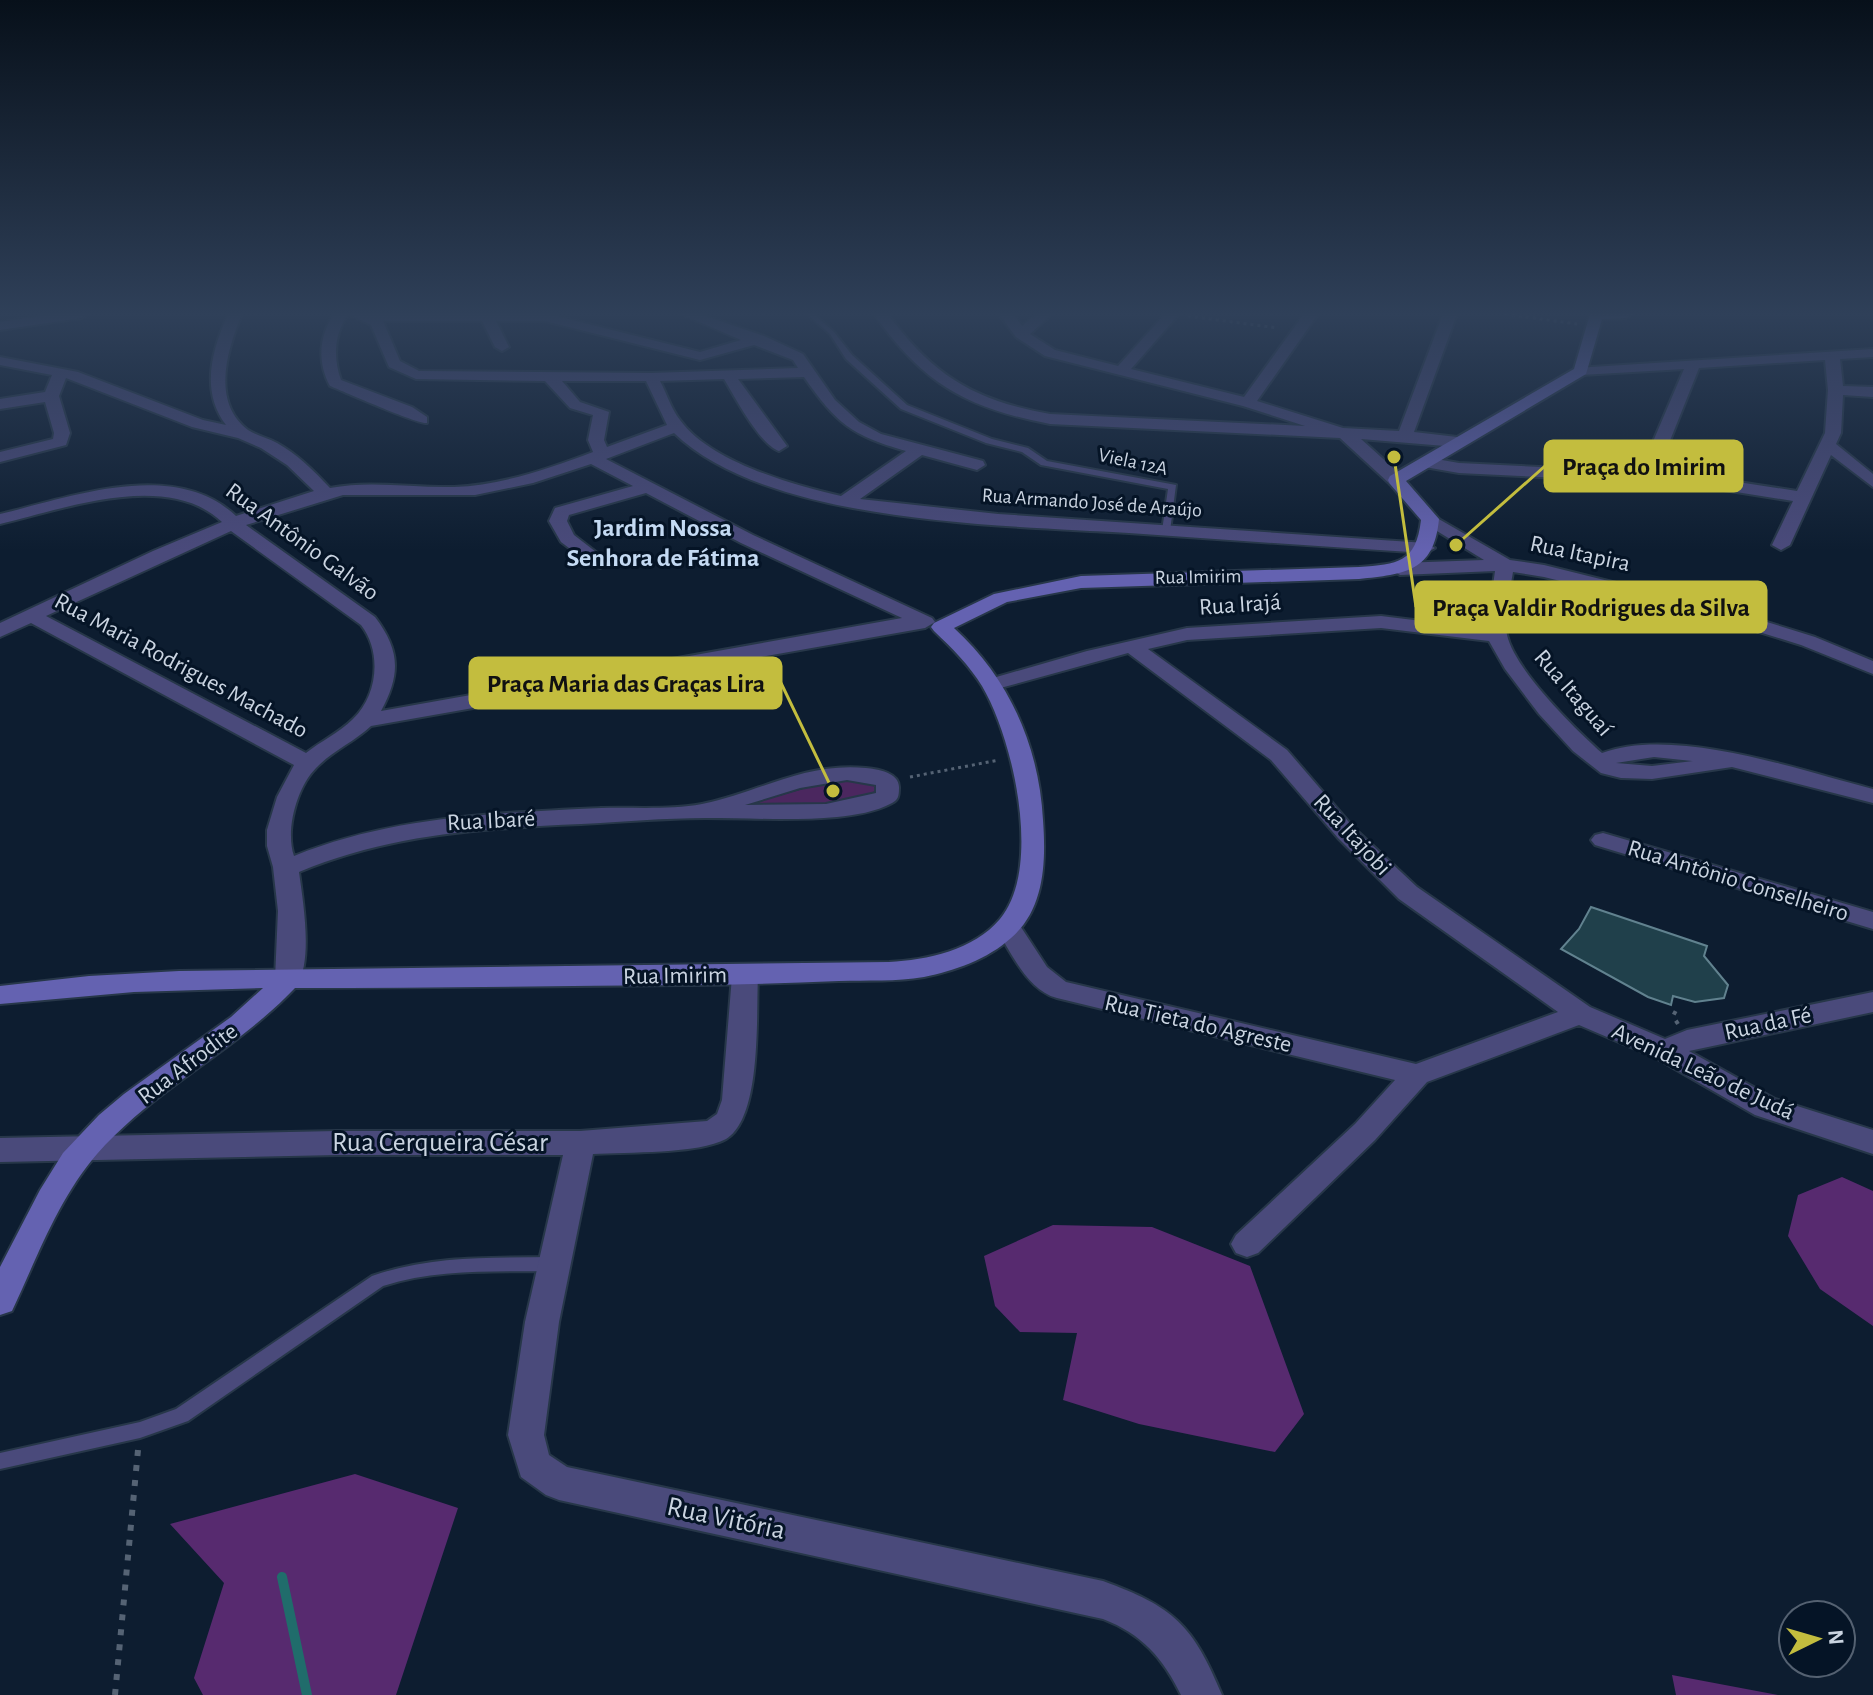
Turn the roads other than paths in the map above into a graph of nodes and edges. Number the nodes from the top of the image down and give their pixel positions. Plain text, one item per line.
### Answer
1 (52, 393) edge
2 (117, 393) edge
3 (218, 393) edge
4 (362, 393) edge
5 (564, 393) edge
6 (659, 393) edge
7 (740, 393) edge
8 (824, 393) edge
9 (889, 393) edge
10 (962, 393) edge
11 (1207, 393) edge
12 (1255, 393) edge
13 (1421, 393) edge
14 (1542, 393) edge
15 (1681, 393) edge
16 (1836, 393) edge
17 (51, 396) junction
18 (1248, 403) junction
19 (0, 404) edge
20 (421, 420) dead end
21 (677, 427) junction
22 (243, 434) junction
23 (1348, 435) junction
24 (1405, 436) junction
25 (1457, 442) junction
26 (1828, 445) junction
27 (779, 446) dead end
28 (918, 450) junction
29 (597, 456) junction
30 (0, 457) edge
31 (1425, 462) junction
32 (977, 465) dead end
33 (1646, 478) junction
34 (1396, 480) junction
35 (1873, 482) edge
36 (648, 487) junction
37 (326, 494) junction
38 (1802, 497) junction
39 (844, 502) junction
40 (0, 519) edge
41 (1430, 519) junction
42 (235, 525) junction
43 (1166, 531) junction
44 (1781, 545) dead end
45 (1426, 548) junction
46 (600, 562) dead end
47 (1505, 565) junction
48 (1400, 569) junction
49 (32, 616) junction
50 (931, 624) junction
51 (0, 631) edge
52 (1497, 636) junction
53 (1132, 647) junction
54 (1873, 668) edge
55 (993, 684) junction
56 (363, 721) junction
57 (306, 762) junction
58 (1873, 796) edge
59 (703, 811) junction
60 (1603, 840) dead end
61 (286, 868) junction
62 (1873, 921) edge
63 (1008, 927) junction
64 (745, 976) junction
65 (288, 979) junction
66 (0, 995) edge
67 (1873, 1002) edge
68 (1580, 1014) junction
69 (1666, 1051) junction
70 (1417, 1075) junction
71 (1873, 1142) edge
72 (580, 1143) junction
73 (86, 1146) junction
74 (0, 1150) edge
75 (1247, 1244) dead end
76 (554, 1264) junction
77 (0, 1301) edge
78 (0, 1461) edge
79 (1202, 1695) edge

1 - 17 street
2 - 22 street
3 - 22 street
4 - 20 street
5 - 29 street
6 - 21 street
7 - 27 street
8 - 28 street
9 - 43 lane, Viela 12A
10 - 23 street
11 - 18 street
12 - 18 street
13 - 24 street
14 - 25 street
15 - 33 street
16 - 26 street
17 - 19 street
17 - 30 street
18 - 23 street
21 - 29 street
21 - 39 street, Rua Armando José de Araújo
22 - 37 street
23 - 24 street
23 - 34 street
24 - 25 street
25 - 31 street
26 - 35 street
26 - 38 street
28 - 32 street
28 - 39 street
29 - 36 street
29 - 37 street
31 - 33 street
31 - 34 street
33 - 38 street
34 - 41 street
36 - 46 street
36 - 50 street
37 - 42 street
38 - 44 street
39 - 43 street, Rua Armando José de Araújo
40 - 42 street, Rua Antônio Galvão
41 - 45 street
41 - 47 street, Rua Itapira
42 - 49 street
42 - 56 street, Rua Antônio Galvão
43 - 45 street, Rua Armando José de Araújo
45 - 48 street
47 - 48 street, Rua Itapira
47 - 52 street
47 - 54 street, Rua Itapira
48 - 50 street, Rua Imirim
49 - 51 street
49 - 57 street, Rua Maria Rodrigues Machado
50 - 55 street
50 - 56 street
52 - 53 street, Rua Irajá
52 - 58 street, Rua Itaguaí
53 - 55 street, Rua Irajá
53 - 68 street, Rua Itajobi
55 - 63 street
56 - 57 street
57 - 61 street
59 - 59 street, Rua Ibaré
59 - 61 street, Rua Ibaré
60 - 62 street, Rua Antônio Conselheiro
61 - 65 street
63 - 64 street, Rua Imirim
63 - 70 street, Rua Tieta do Agreste
64 - 65 street, Rua Imirim
64 - 72 street, Rua Cerqueira César
65 - 66 street, Rua Imirim
65 - 73 street, Rua Afrodite
67 - 69 street, Rua da Fé
68 - 69 street, Avenida Leão de Judá
68 - 70 street
69 - 71 street, Avenida Leão de Judá
70 - 75 street
72 - 73 street, Rua Cerqueira César
72 - 76 street, Rua Vitória
73 - 74 street, Rua Cerqueira César
73 - 77 street, Rua Afrodite
76 - 78 lane
76 - 79 street, Rua Vitória

